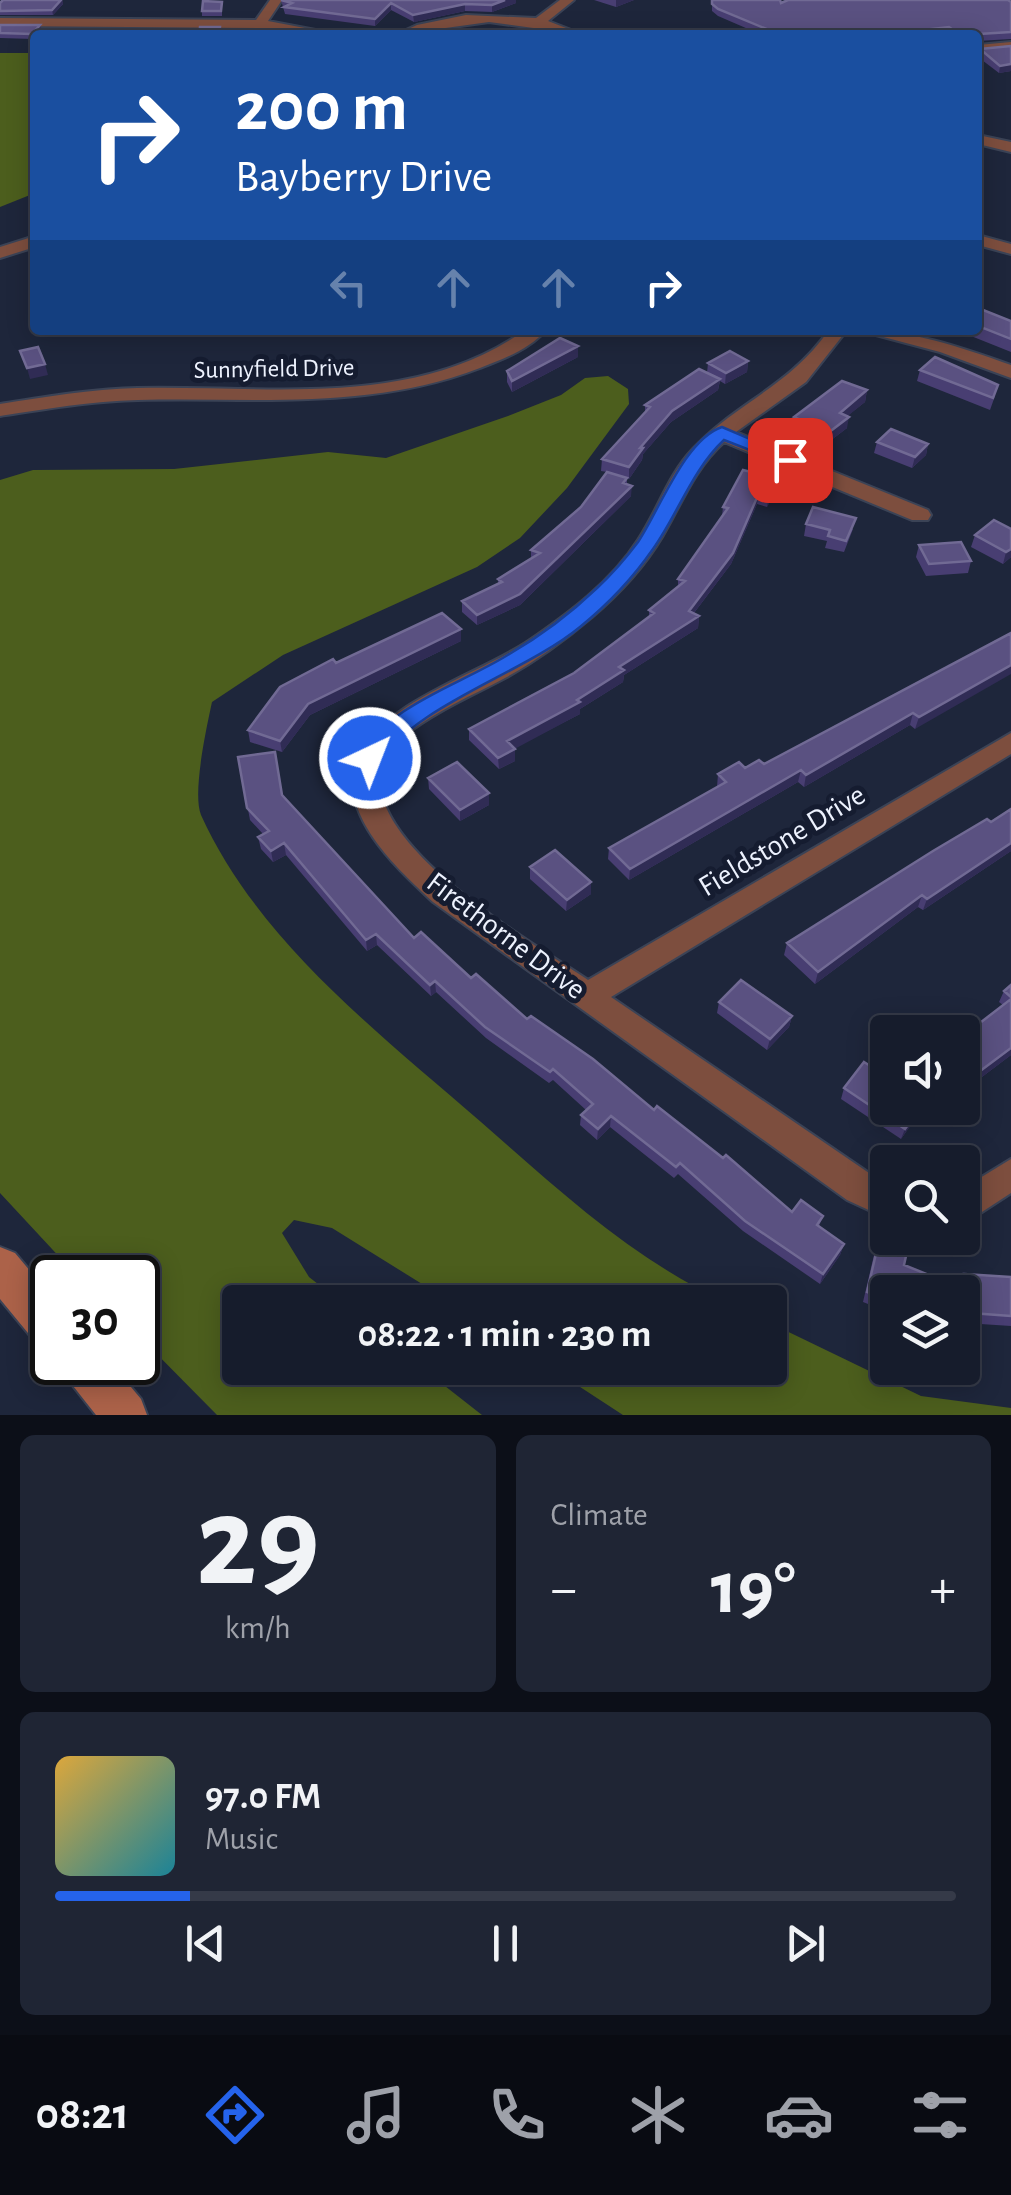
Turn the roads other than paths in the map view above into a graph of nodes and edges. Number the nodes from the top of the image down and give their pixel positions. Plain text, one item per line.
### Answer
1 (276, 0) edge
2 (568, 0) edge
3 (0, 22) edge
4 (538, 23) junction
5 (260, 24) junction
6 (301, 30) edge
7 (426, 30) edge
8 (561, 30) edge
9 (1011, 46) edge
10 (982, 49) edge
11 (982, 141) edge
12 (1011, 147) edge
13 (982, 241) edge
14 (30, 244) edge
15 (1011, 248) edge
16 (0, 253) edge
17 (528, 335) edge
18 (834, 335) edge
19 (888, 335) edge
20 (1011, 372) edge
21 (0, 410) edge
22 (722, 433) junction
23 (920, 515) dead end
24 (1011, 742) edge
25 (586, 996) junction
26 (1011, 1174) edge
27 (870, 1194) edge
28 (980, 1196) edge
29 (0, 1267) edge
30 (30, 1303) edge
31 (100, 1385) edge
32 (125, 1415) edge

1 - 5 street
2 - 4 street
3 - 5 street
4 - 7 street
4 - 8 street
5 - 6 street
9 - 10 street
11 - 12 street
13 - 15 street
14 - 16 street
17 - 21 street, Sunnyfield Drive
18 - 22 street, Firethorne Drive
19 - 20 street
22 - 23 street
22 - 25 street, Firethorne Drive
24 - 25 street, Fieldstone Drive
25 - 27 street, Firethorne Drive
26 - 28 street
29 - 30 main road
31 - 32 main road

